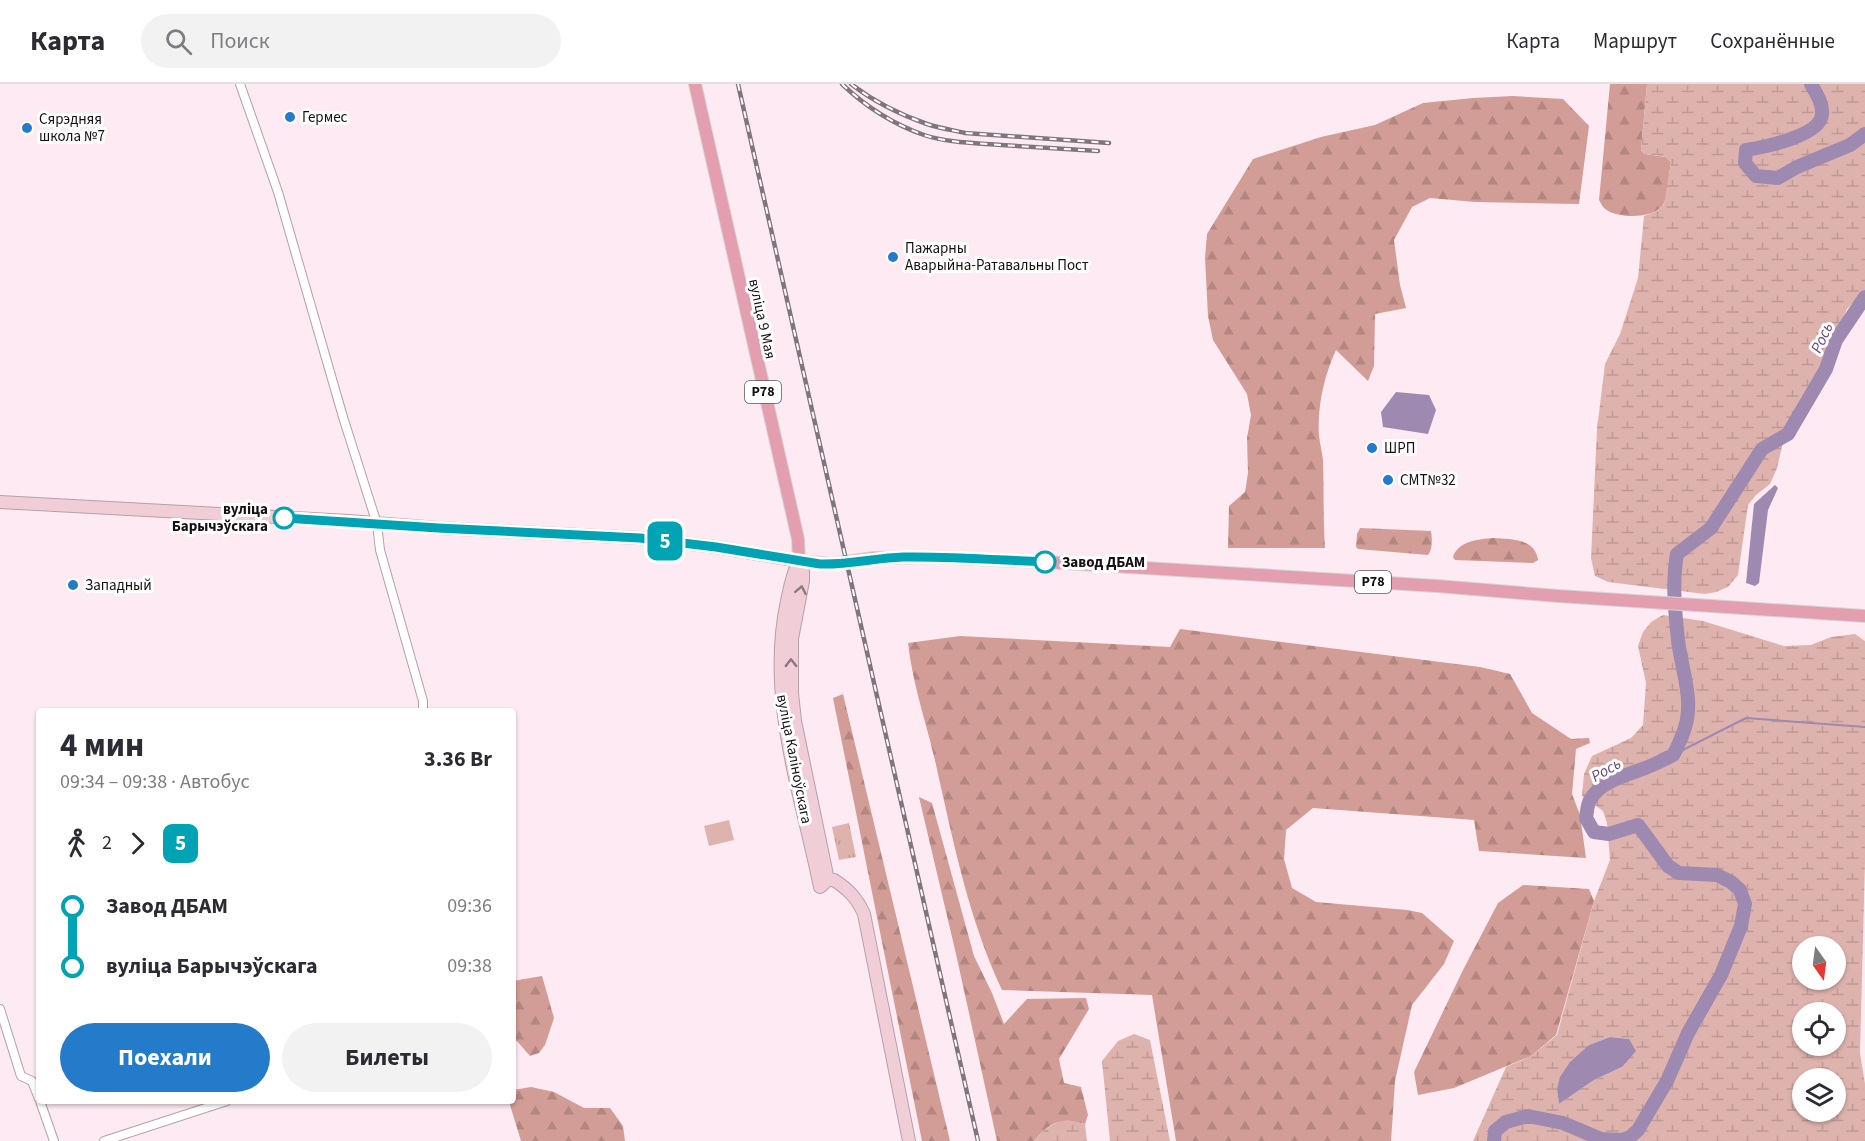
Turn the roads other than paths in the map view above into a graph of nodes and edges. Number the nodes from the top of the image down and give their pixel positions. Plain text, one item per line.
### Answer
1 (240, 84) edge
2 (695, 84) edge
3 (0, 502) edge
4 (377, 524) junction
5 (799, 561) junction
6 (1865, 616) edge
7 (423, 708) edge
8 (0, 1009) edge
9 (36, 1092) edge
10 (40, 1104) edge
11 (218, 1104) edge
12 (54, 1141) edge
13 (104, 1141) edge
14 (909, 1141) edge

1 - 4 street
2 - 5 main road, вуліца 9 Мая / Р78
3 - 4 main road
4 - 5 main road
4 - 7 street
5 - 6 main road, Р78
5 - 14 main road, вуліца Каліноўскага
8 - 9 street
10 - 12 street
11 - 13 street

